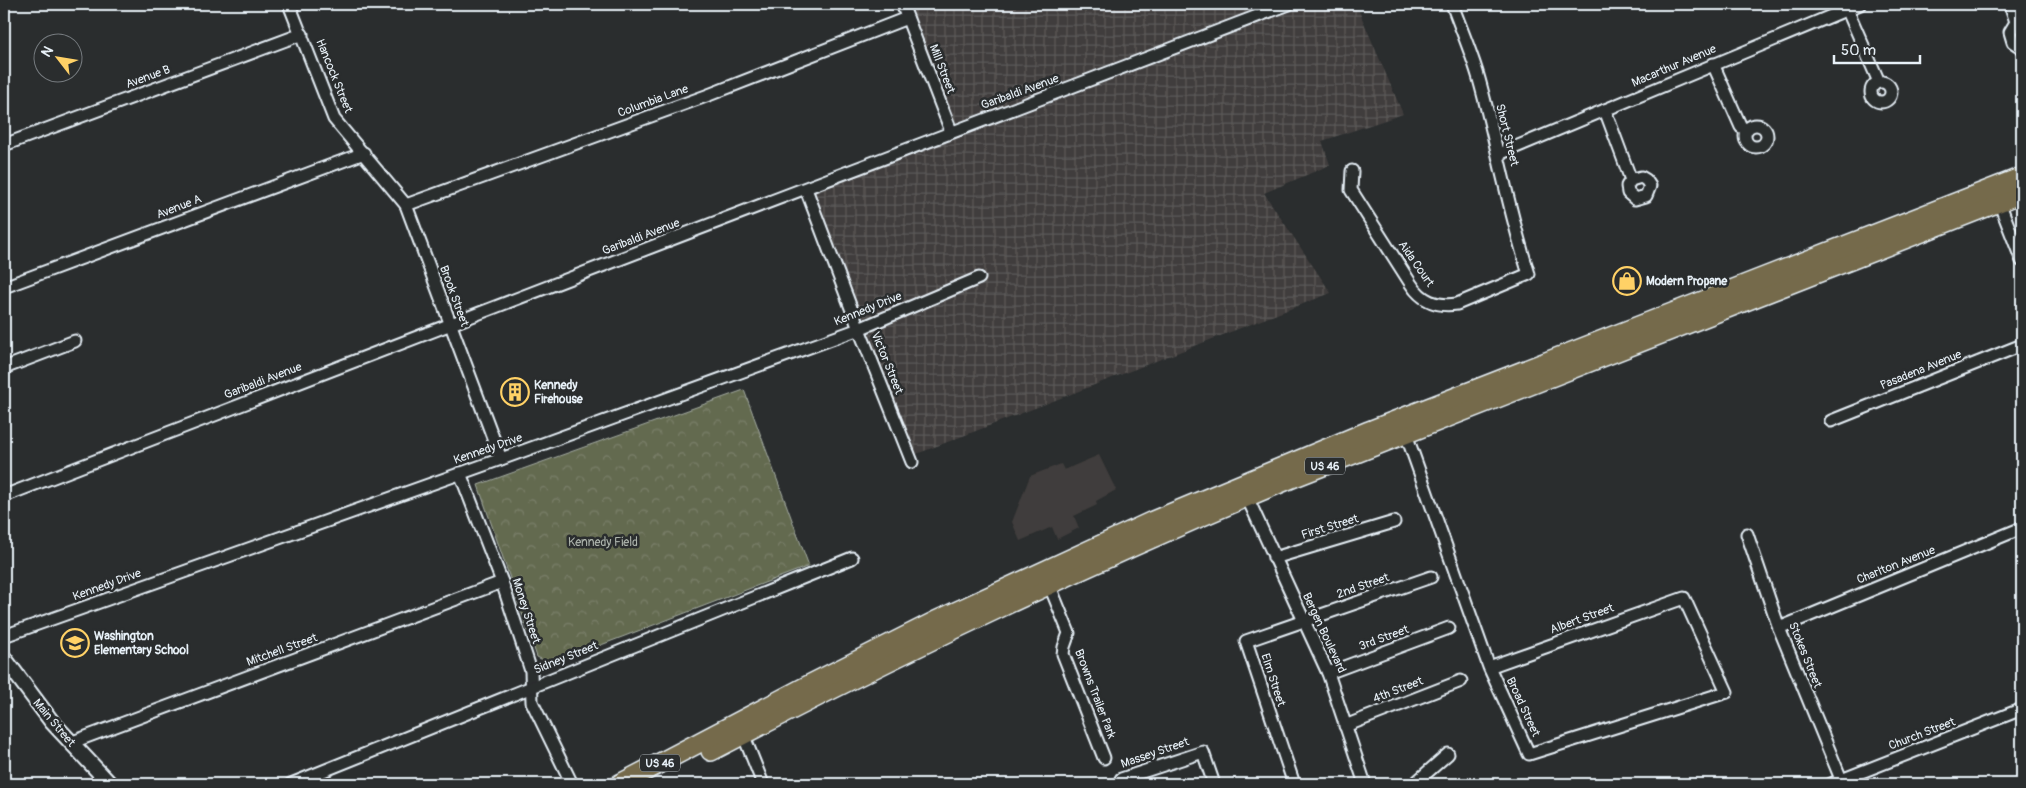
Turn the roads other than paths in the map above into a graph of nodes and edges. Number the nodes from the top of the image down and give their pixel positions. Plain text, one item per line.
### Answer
1 (289, 4) edge
2 (902, 4) edge
3 (1289, 4) edge
4 (1452, 4) edge
5 (1860, 4) edge
6 (2010, 4) edge
7 (1847, 9) junction
8 (907, 18) junction
9 (2019, 20) edge
10 (302, 34) junction
11 (2022, 48) edge
12 (1713, 64) junction
13 (1878, 82) dead end
14 (1605, 110) junction
15 (1747, 130) dead end
16 (951, 131) junction
17 (4, 145) edge
18 (364, 153) junction
19 (1499, 154) junction
20 (1352, 171) dead end
21 (2022, 177) edge
22 (1631, 180) dead end
23 (806, 189) junction
24 (2022, 193) edge
25 (1999, 202) junction
26 (406, 204) junction
27 (2022, 260) edge
28 (1529, 274) joint
29 (979, 278) dead end
30 (4, 287) edge
31 (450, 324) junction
32 (859, 329) junction
33 (75, 341) dead end
34 (2022, 345) edge
35 (4, 368) edge
36 (1831, 421) dead end
37 (1406, 434) junction
38 (501, 459) junction
39 (912, 462) dead end
40 (460, 473) junction
41 (4, 496) edge
42 (1247, 497) junction
43 (1394, 522) dead end
44 (2022, 528) edge
45 (1747, 534) dead end
46 (852, 558) dead end
47 (1274, 558) junction
48 (1431, 577) dead end
49 (502, 582) junction
50 (1049, 584) junction
51 (1684, 598) joint
52 (1304, 621) junction
53 (1449, 628) dead end
54 (1779, 628) junction
55 (4, 636) edge
56 (4, 658) edge
57 (1489, 667) junction
58 (1328, 673) junction
59 (1461, 681) dead end
60 (533, 686) junction
61 (2022, 709) edge
62 (1345, 726) junction
63 (744, 734) junction
64 (70, 743) junction
65 (1448, 754) dead end
66 (1104, 758) dead end
67 (1838, 783) edge
68 (110, 784) edge
69 (291, 784) edge
70 (572, 784) edge
71 (620, 784) edge
72 (648, 784) edge
73 (763, 784) edge
74 (1123, 784) edge
75 (1214, 784) edge
76 (1294, 784) edge
77 (1365, 784) edge
78 (1414, 784) edge

1 - 10 street, Hancock Street
2 - 8 street, Mill Street
3 - 16 street, Garibaldi Avenue
4 - 19 street, Short Street
5 - 7 street, Macarthur Avenue
6 - 9 street
7 - 12 street, Macarthur Avenue
7 - 13 street
8 - 16 street, Mill Street
8 - 26 street, Columbia Lane
9 - 11 street
10 - 17 street, Avenue B
10 - 18 street, Hancock Street
12 - 14 street, Macarthur Avenue
12 - 15 street
14 - 19 street, Macarthur Avenue
14 - 22 street
16 - 23 street, Garibaldi Avenue
18 - 26 street, Brook Street
18 - 30 street, Avenue A
19 - 28 street, Short Street
20 - 28 street, Aida Court
21 - 71 highway, US 46
23 - 31 street, Garibaldi Avenue
23 - 32 street, Victor Street
24 - 25 highway, US 46
25 - 27 street
25 - 37 highway, US 46
26 - 31 street, Brook Street
29 - 32 street, Kennedy Drive
31 - 38 street, Brook Street
31 - 41 street, Garibaldi Avenue
32 - 38 street, Kennedy Drive
32 - 39 street, Victor Street
33 - 35 street
34 - 36 street, Pasadena Avenue
37 - 42 highway, US 46
37 - 57 street, Broad Street
38 - 40 street, Kennedy Drive
40 - 49 street, Money Street
40 - 55 street, Kennedy Drive
42 - 47 street, Bergen Boulevard
42 - 50 highway, US 46
43 - 47 street, First Street
44 - 54 street, Charlton Avenue
45 - 54 street, Stokes Street
46 - 60 street, Sidney Street
47 - 52 street, Bergen Boulevard
48 - 52 street, 2nd Street
49 - 60 street, Money Street
49 - 64 street, Mitchell Street
50 - 63 highway, US 46
50 - 66 street, Browns Trailer Park
51 - 57 street, Albert Street
51 - 57 street, Broad Street
52 - 58 street, Bergen Boulevard
52 - 76 street, Elm Street
53 - 58 street, 3rd Street
54 - 67 street, Stokes Street
56 - 64 street, Main Street
58 - 62 street, Bergen Boulevard
59 - 62 street, 4th Street
60 - 69 street, Sidney Street
60 - 70 street, Money Street
61 - 67 street, Church Street
62 - 77 street, Bergen Boulevard
63 - 72 highway, US 46
63 - 73 street
64 - 68 street, Main Street
65 - 78 street
74 - 75 street, Massey Street

